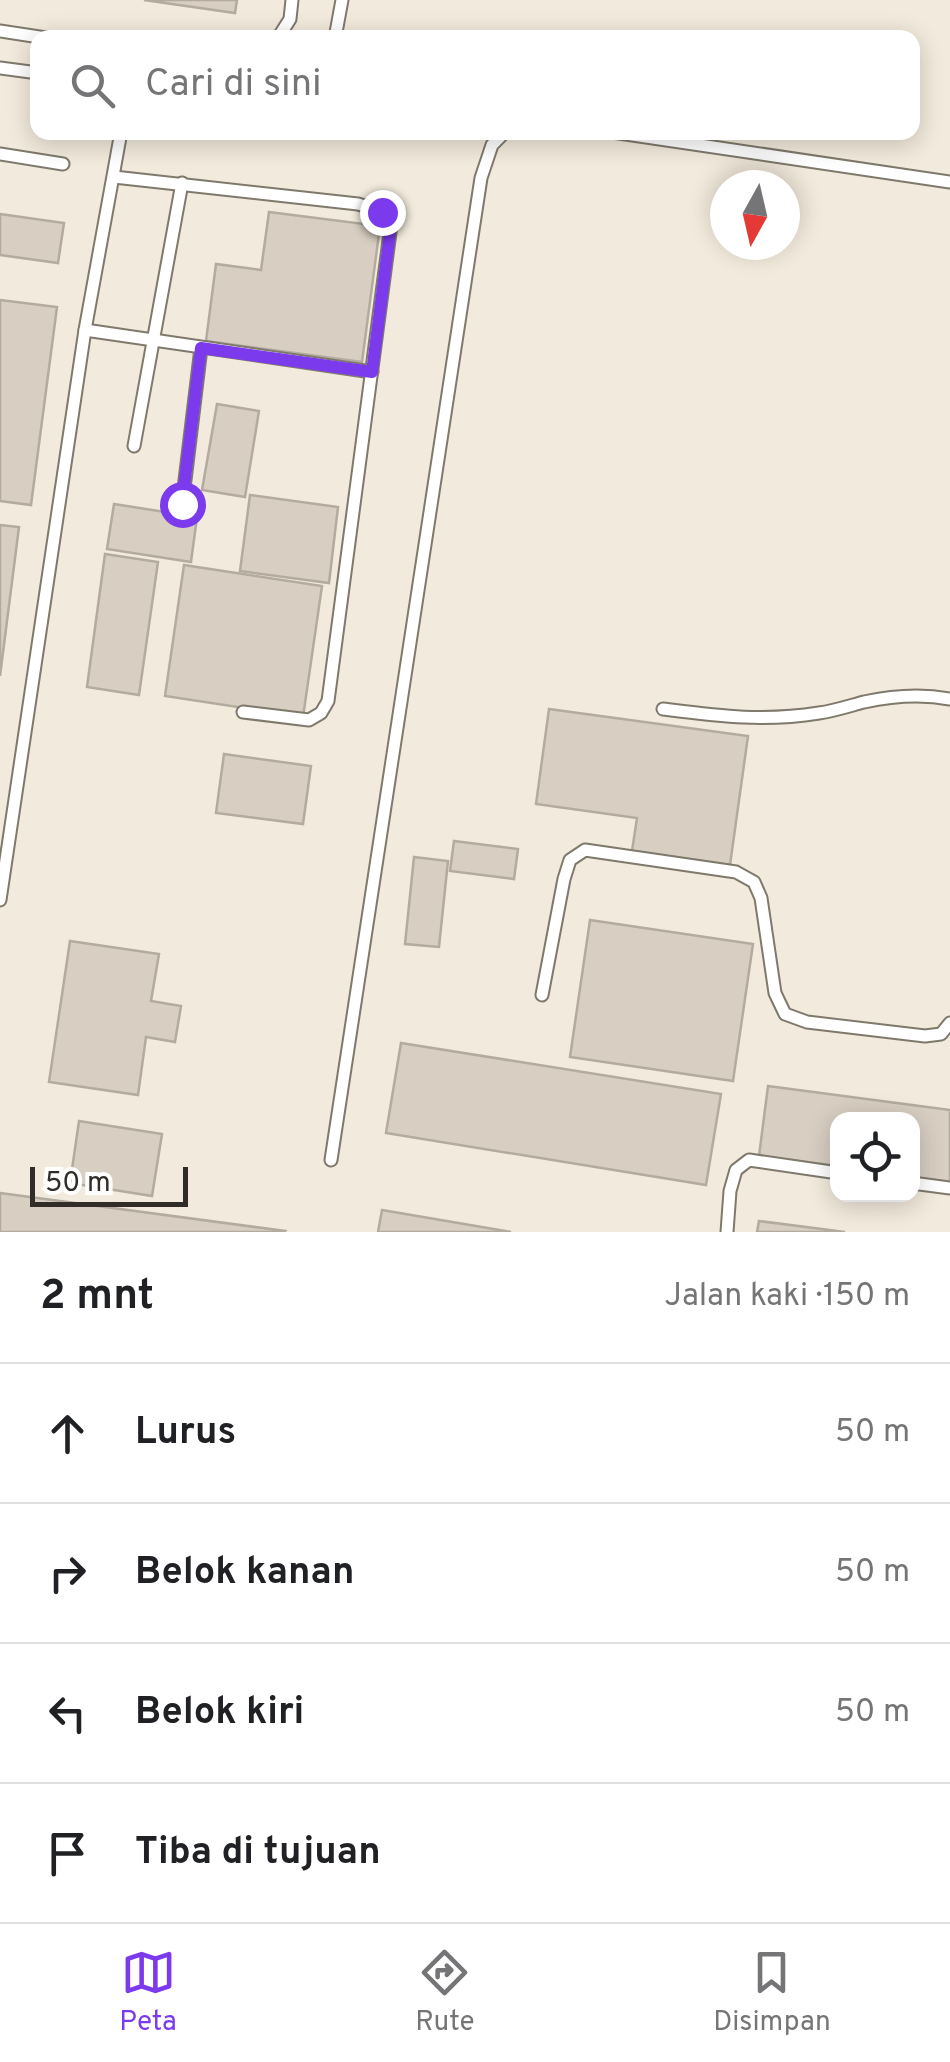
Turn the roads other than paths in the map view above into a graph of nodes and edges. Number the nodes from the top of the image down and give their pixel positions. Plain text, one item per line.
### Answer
1 (292, 0) edge
2 (342, 0) edge
3 (283, 30) edge
4 (336, 30) edge
5 (0, 31) edge
6 (30, 36) edge
7 (0, 68) edge
8 (30, 72) edge
9 (120, 140) edge
10 (497, 140) edge
11 (666, 140) edge
12 (0, 154) edge
13 (62, 164) dead end
14 (114, 177) junction
15 (950, 182) edge
16 (182, 184) junction
17 (86, 330) junction
18 (154, 341) junction
19 (201, 348) junction
20 (372, 372) junction
21 (134, 446) dead end
22 (182, 504) dead end
23 (950, 698) edge
24 (663, 709) dead end
25 (242, 712) dead end
26 (0, 900) edge
27 (542, 995) dead end
28 (950, 1023) edge
29 (331, 1160) dead end
30 (830, 1172) edge
31 (920, 1184) edge
32 (950, 1188) edge
33 (727, 1232) edge

1 - 3 lane
2 - 4 lane
5 - 6 lane
7 - 8 lane
9 - 14 lane
10 - 29 lane
11 - 15 lane
12 - 13 lane
14 - 16 lane
14 - 17 lane
16 - 18 lane
16 - 20 lane
17 - 18 lane
17 - 26 lane
18 - 19 lane
18 - 21 lane
19 - 20 lane
19 - 22 lane
20 - 25 lane
23 - 24 lane
27 - 28 lane
30 - 33 lane
31 - 32 lane

